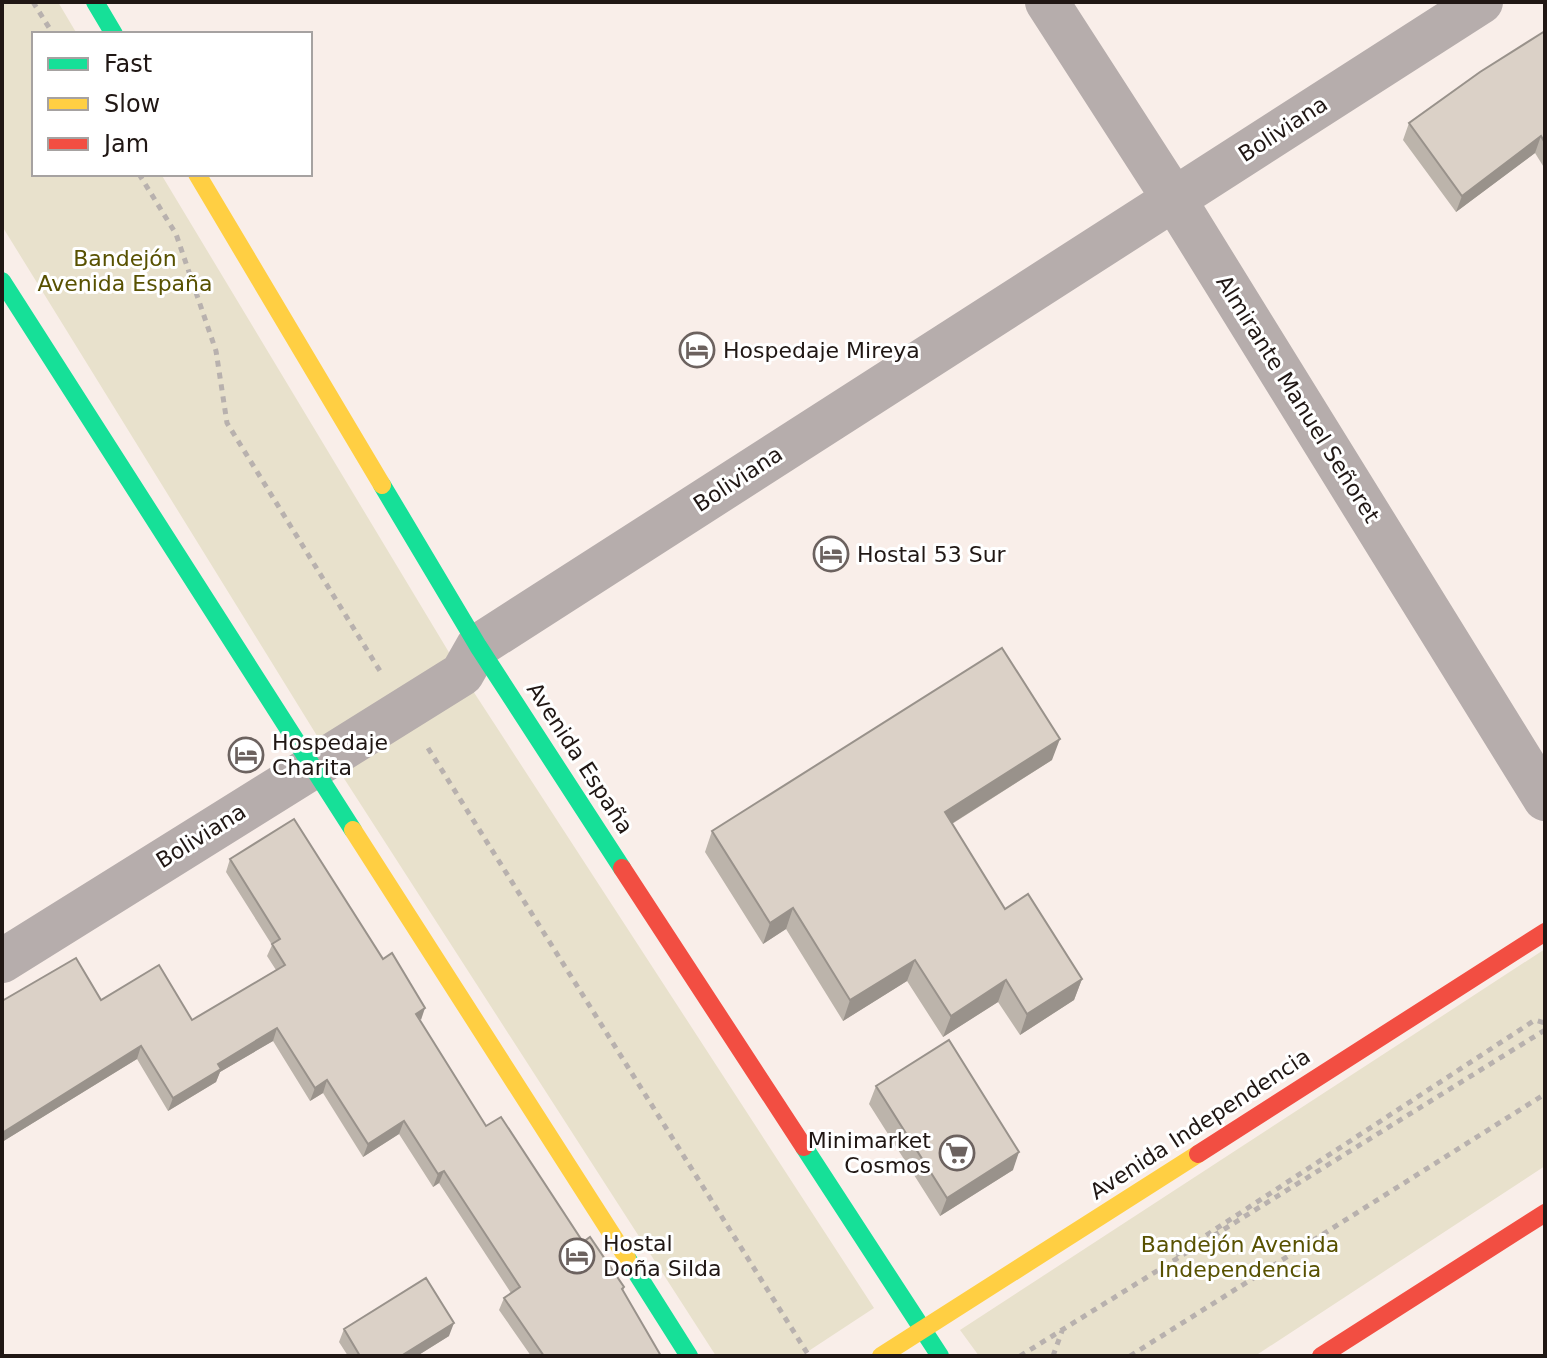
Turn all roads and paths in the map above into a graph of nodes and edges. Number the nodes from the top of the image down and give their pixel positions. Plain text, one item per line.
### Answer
1 (33, 2) edge
2 (95, 2) edge
3 (1047, 2) edge
4 (1481, 2) edge
5 (52, 32) edge
6 (113, 32) edge
7 (140, 176) edge
8 (198, 176) edge
9 (1174, 199) junction
10 (2, 281) edge
11 (478, 646) junction
12 (405, 710) junction
13 (312, 767) junction
14 (1545, 799) edge
15 (1545, 932) edge
16 (2, 961) edge
17 (1545, 1023) edge
18 (1545, 1030) edge
19 (1545, 1094) edge
20 (1545, 1213) edge
21 (923, 1329) junction
22 (1063, 1329) junction
23 (689, 1356) edge
24 (809, 1356) edge
25 (881, 1356) edge
26 (940, 1356) edge
27 (1020, 1356) edge
28 (1053, 1356) edge
29 (1130, 1356) edge
30 (1321, 1356) edge

1 - 5 path
2 - 6 main road
3 - 9 street, Almirante Manuel Señoret
4 - 9 street, Boliviana
7 - 12 path
8 - 11 main road, Avenida España
9 - 11 street, Boliviana
9 - 14 street, Almirante Manuel Señoret
10 - 13 main road
11 - 12 street, Boliviana
11 - 21 main road, Avenida España
12 - 13 street, Boliviana
12 - 24 path
13 - 16 street, Boliviana
13 - 23 main road
15 - 21 main road, Avenida Independencia
17 - 22 path
18 - 22 path
19 - 29 path
20 - 30 main road
21 - 25 main road, Avenida Independencia
21 - 26 main road, Avenida España
22 - 27 path
22 - 28 path

